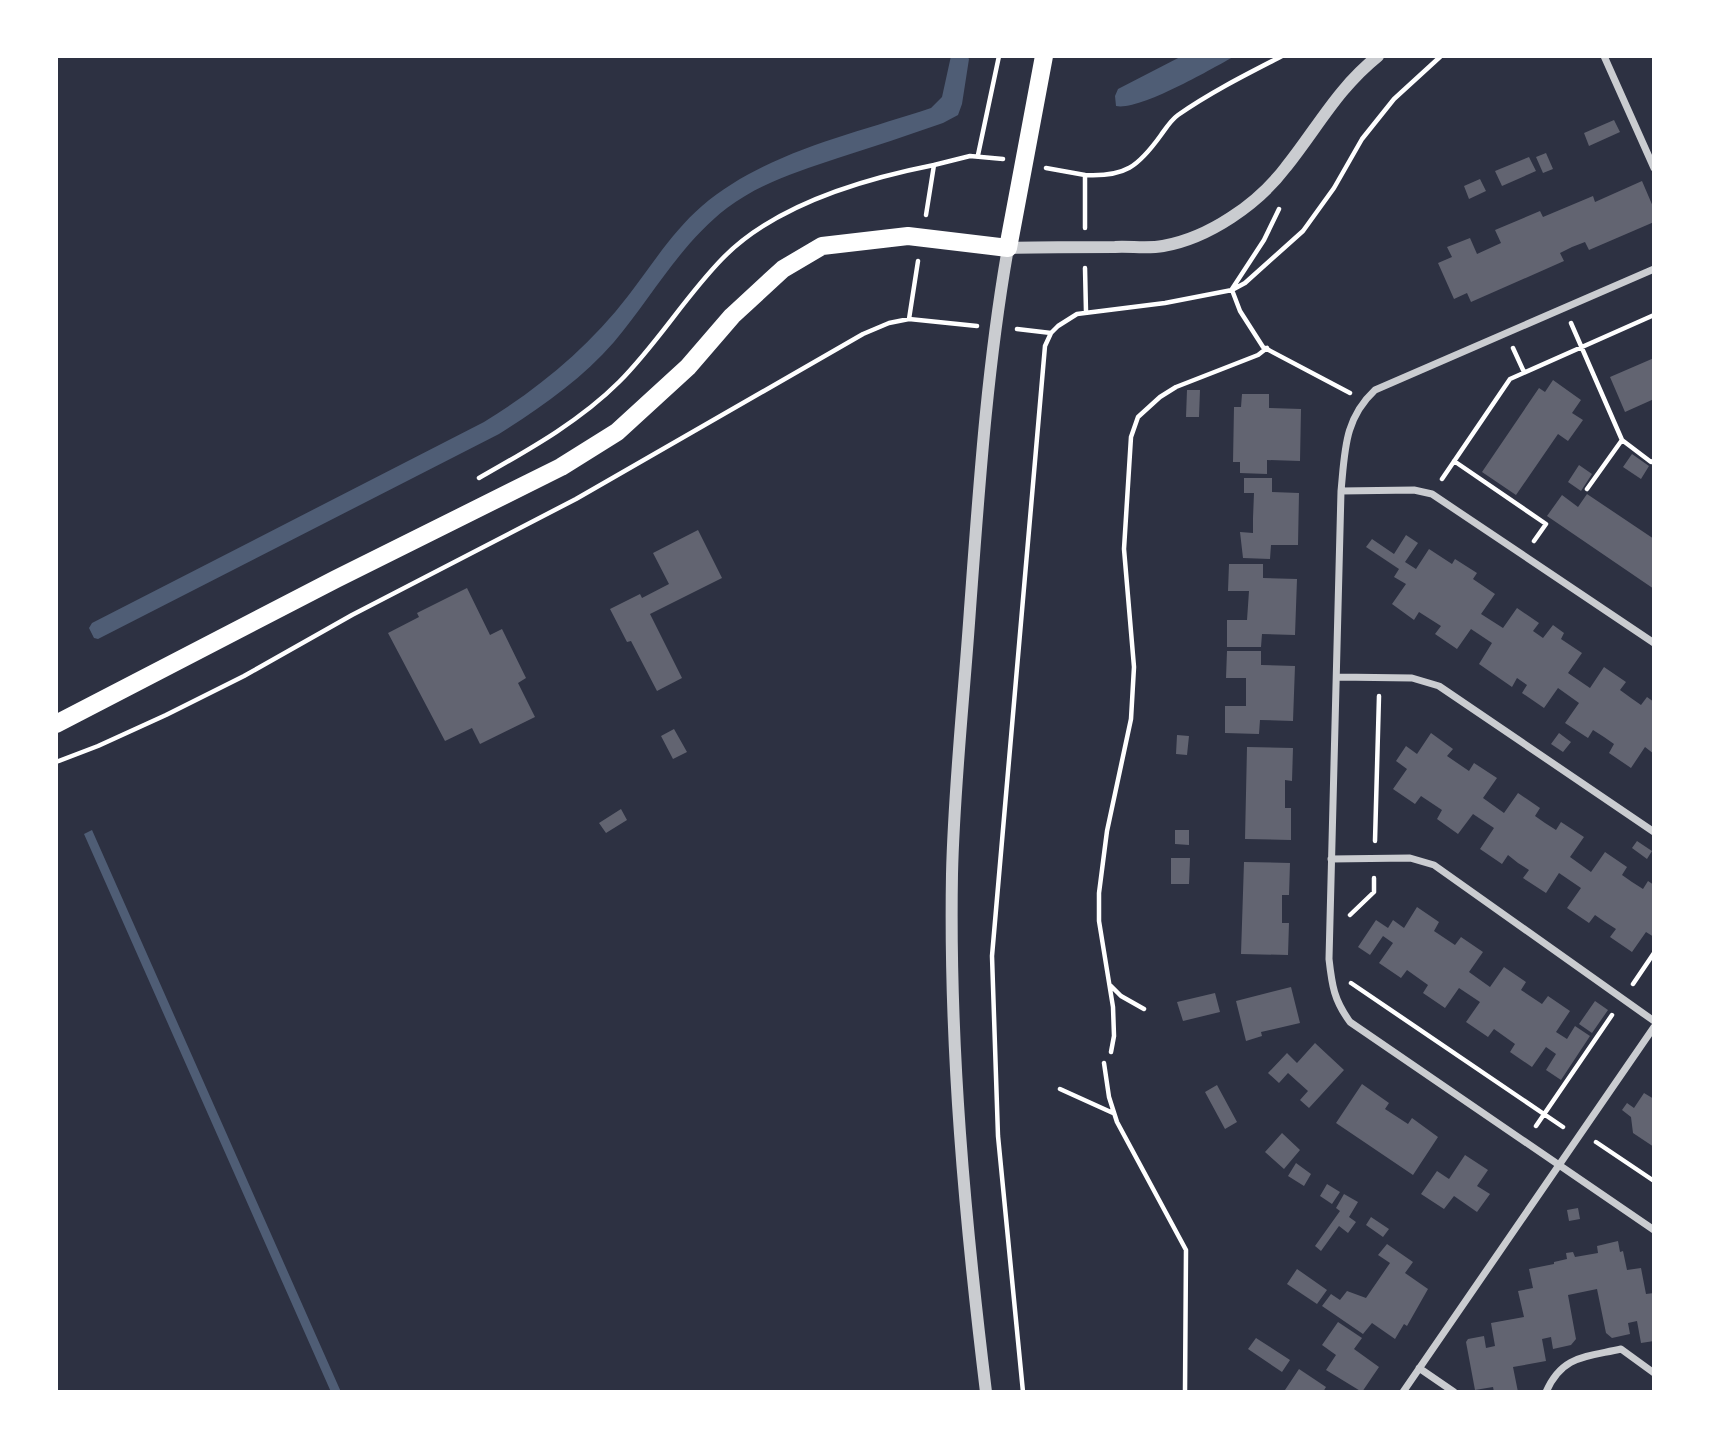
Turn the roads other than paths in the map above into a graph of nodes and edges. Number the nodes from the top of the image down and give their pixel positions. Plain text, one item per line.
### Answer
1 (1044, 56) edge
2 (1378, 56) edge
3 (1604, 56) edge
4 (1654, 168) edge
5 (1008, 248) junction
6 (1654, 269) edge
7 (1341, 491) junction
8 (1654, 643) edge
9 (1336, 677) junction
10 (56, 724) edge
11 (1654, 832) edge
12 (1331, 859) junction
13 (1654, 1021) edge
14 (1654, 1027) edge
15 (1559, 1165) junction
16 (1654, 1230) edge
17 (1419, 1368) junction
18 (1654, 1373) edge
19 (986, 1392) edge
20 (1403, 1392) edge
21 (1454, 1392) edge
22 (1546, 1392) edge

1 - 5 main road
2 - 5 street
3 - 4 street
5 - 10 main road
5 - 19 street
6 - 7 street
7 - 8 street
7 - 9 street
9 - 11 street
9 - 12 street
12 - 13 street
12 - 15 street
14 - 15 street
15 - 16 street
15 - 17 street
17 - 20 street
17 - 21 street
18 - 22 street

